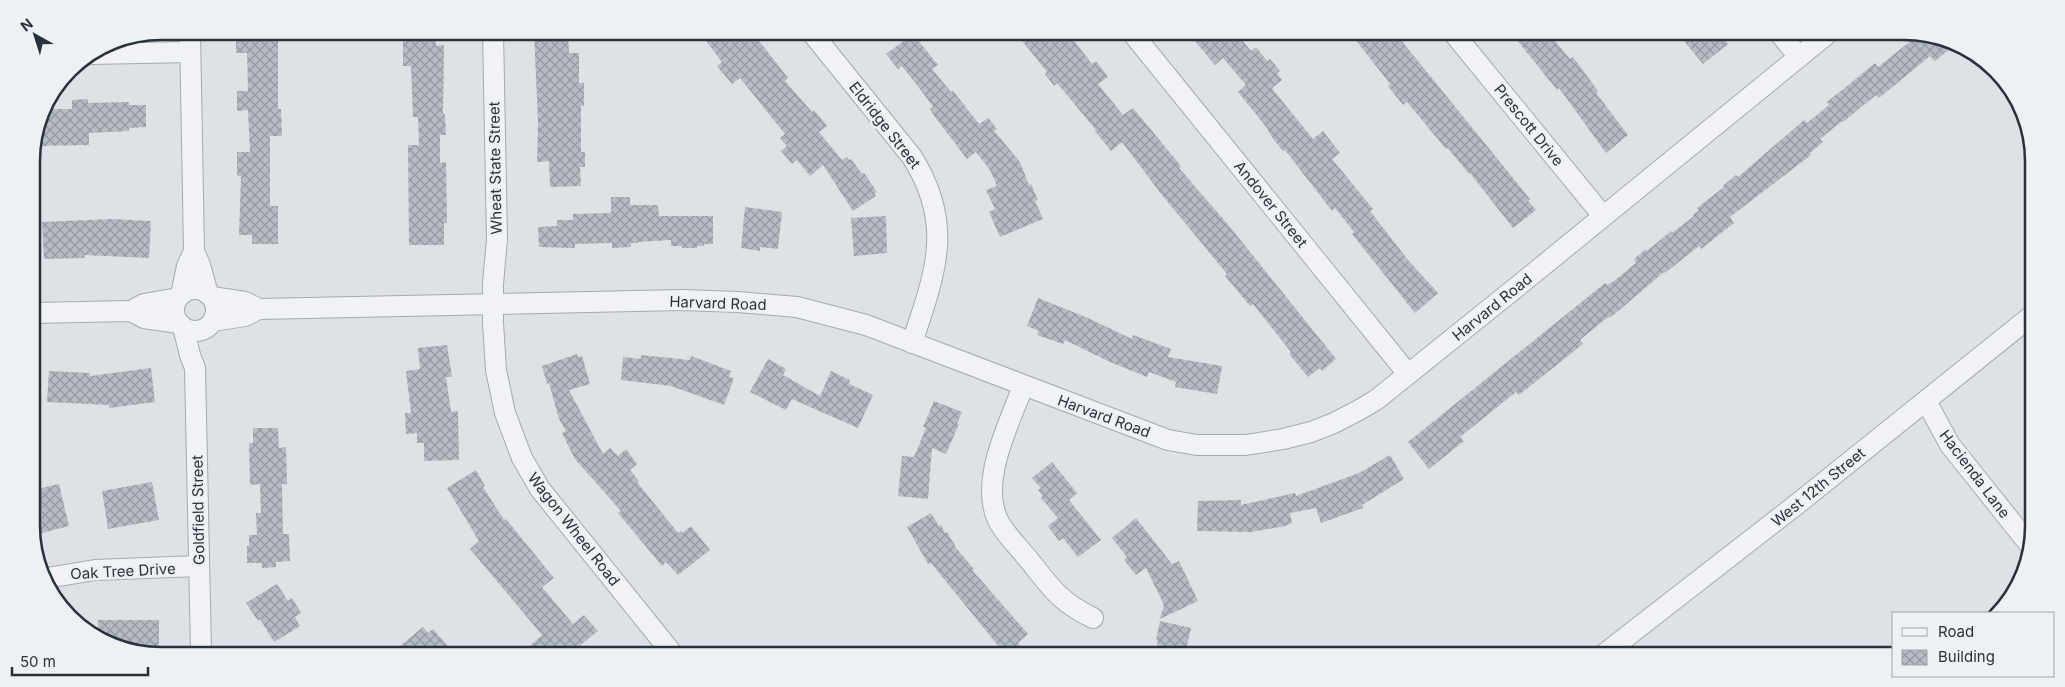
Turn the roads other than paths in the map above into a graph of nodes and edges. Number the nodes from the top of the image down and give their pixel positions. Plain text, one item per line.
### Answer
1 (190, 40) edge
2 (493, 40) edge
3 (818, 40) edge
4 (1138, 40) edge
5 (1460, 40) edge
6 (1785, 40) edge
7 (1821, 40) edge
8 (190, 52) junction
9 (107, 54) edge
10 (1799, 58) junction
11 (1603, 216) junction
12 (194, 251) junction
13 (180, 296) junction
14 (210, 296) junction
15 (493, 304) junction
16 (259, 308) junction
17 (131, 311) junction
18 (40, 313) edge
19 (2025, 321) edge
20 (181, 325) junction
21 (208, 325) junction
22 (912, 343) junction
23 (195, 368) junction
24 (1408, 374) junction
25 (1023, 386) junction
26 (1926, 401) junction
27 (2024, 538) edge
28 (199, 566) junction
29 (52, 577) edge
30 (1093, 618) dead end
31 (201, 647) edge
32 (668, 647) edge
33 (1613, 647) edge

1 - 8 street
2 - 15 street, Wheat State Street
3 - 22 street, Eldridge Street
4 - 24 street, Andover Street
5 - 11 street, Prescott Drive
6 - 10 street
7 - 10 street, Harvard Road
8 - 9 street
8 - 12 street
10 - 11 street, Harvard Road
11 - 24 street, Harvard Road
12 - 13 street
12 - 14 street
13 - 14 street
13 - 17 street
13 - 20 street
14 - 16 street, Harvard Road
14 - 21 street
15 - 16 street, Harvard Road
15 - 22 street, Harvard Road
15 - 32 street, Wagon Wheel Road
16 - 21 street, Harvard Road
17 - 18 street
17 - 20 street
19 - 26 street, West 12th Street
20 - 21 street
20 - 23 street, Goldfield Street
21 - 23 street, Goldfield Street
22 - 25 street, Harvard Road
23 - 28 street, Goldfield Street
24 - 25 street, Harvard Road
25 - 30 street
26 - 27 street, Hacienda Lane
26 - 33 street, West 12th Street
28 - 29 street, Oak Tree Drive
28 - 31 street, Goldfield Street

